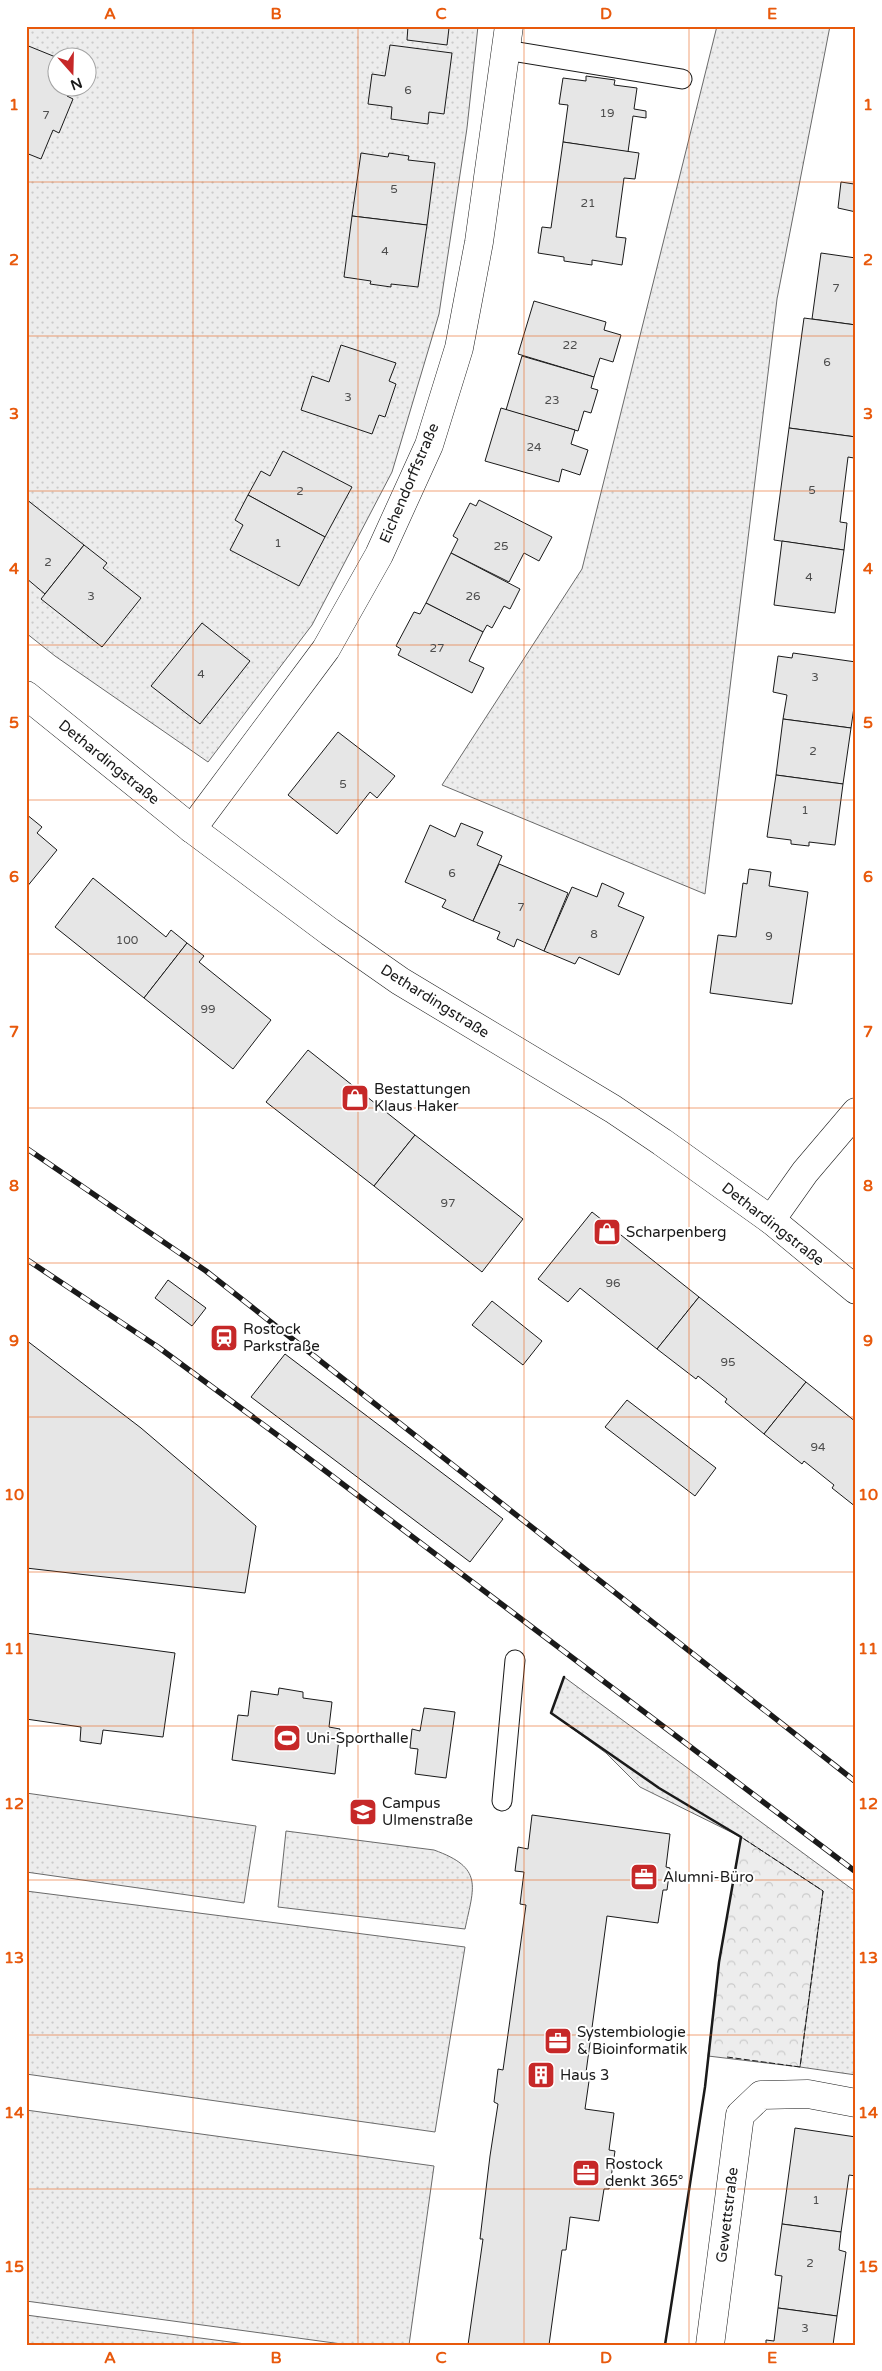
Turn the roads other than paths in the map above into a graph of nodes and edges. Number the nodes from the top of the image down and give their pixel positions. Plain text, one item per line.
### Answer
1 (508, 38) edge
2 (682, 79) dead end
3 (26, 695) edge
4 (192, 828) junction
5 (856, 1112) edge
6 (772, 1220) junction
7 (856, 1290) edge
8 (515, 1660) dead end
9 (502, 1801) dead end
10 (856, 2103) edge
11 (710, 2345) edge

1 - 2 lane
1 - 4 street, Eichendorffstraße
3 - 4 street, Dethardingstraße
4 - 6 street, Dethardingstraße
5 - 6 street
6 - 7 street, Dethardingstraße
8 - 9 lane
10 - 11 street, Gewettstraße

